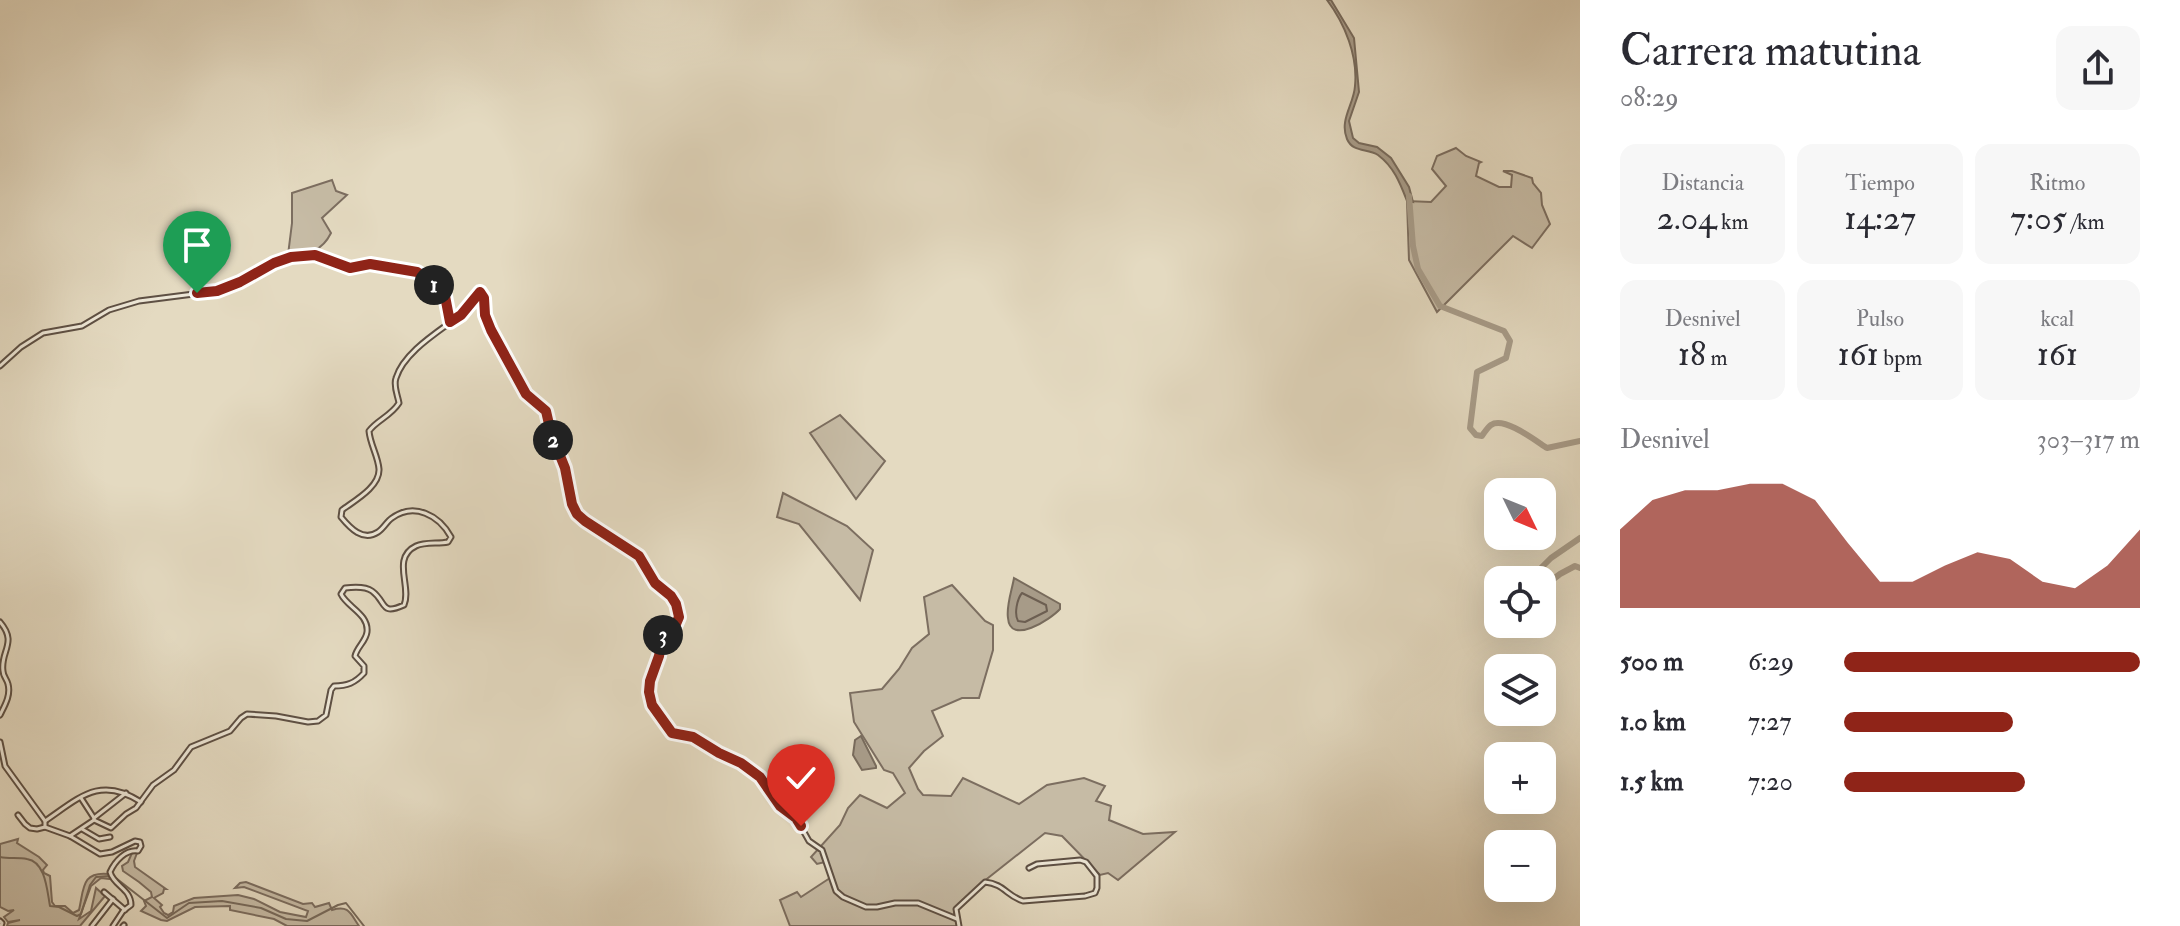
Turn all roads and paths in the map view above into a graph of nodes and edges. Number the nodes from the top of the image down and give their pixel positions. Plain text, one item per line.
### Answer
1 (450, 322) junction
2 (0, 366) edge
3 (0, 622) edge
4 (0, 715) edge
5 (0, 742) edge
6 (126, 792) junction
7 (80, 797) junction
8 (142, 802) junction
9 (18, 815) dead end
10 (94, 819) junction
11 (45, 821) junction
12 (45, 827) junction
13 (82, 829) junction
14 (70, 836) junction
15 (110, 837) dead end
16 (1029, 868) dead end
17 (104, 892) dead end
18 (113, 899) junction
19 (125, 910) junction
20 (957, 919) junction
21 (92, 926) edge
22 (113, 926) edge
23 (959, 926) edge

1 - 2 street
1 - 8 street
1 - 20 street
3 - 4 street
5 - 11 street
6 - 7 street
6 - 8 street
6 - 10 street
7 - 10 street
7 - 11 street
8 - 10 street
9 - 12 street
10 - 13 street
11 - 12 street
12 - 14 street
13 - 14 street
13 - 15 street
14 - 19 street
16 - 20 street
17 - 18 street
18 - 19 street
18 - 21 street
19 - 22 street
20 - 23 street

